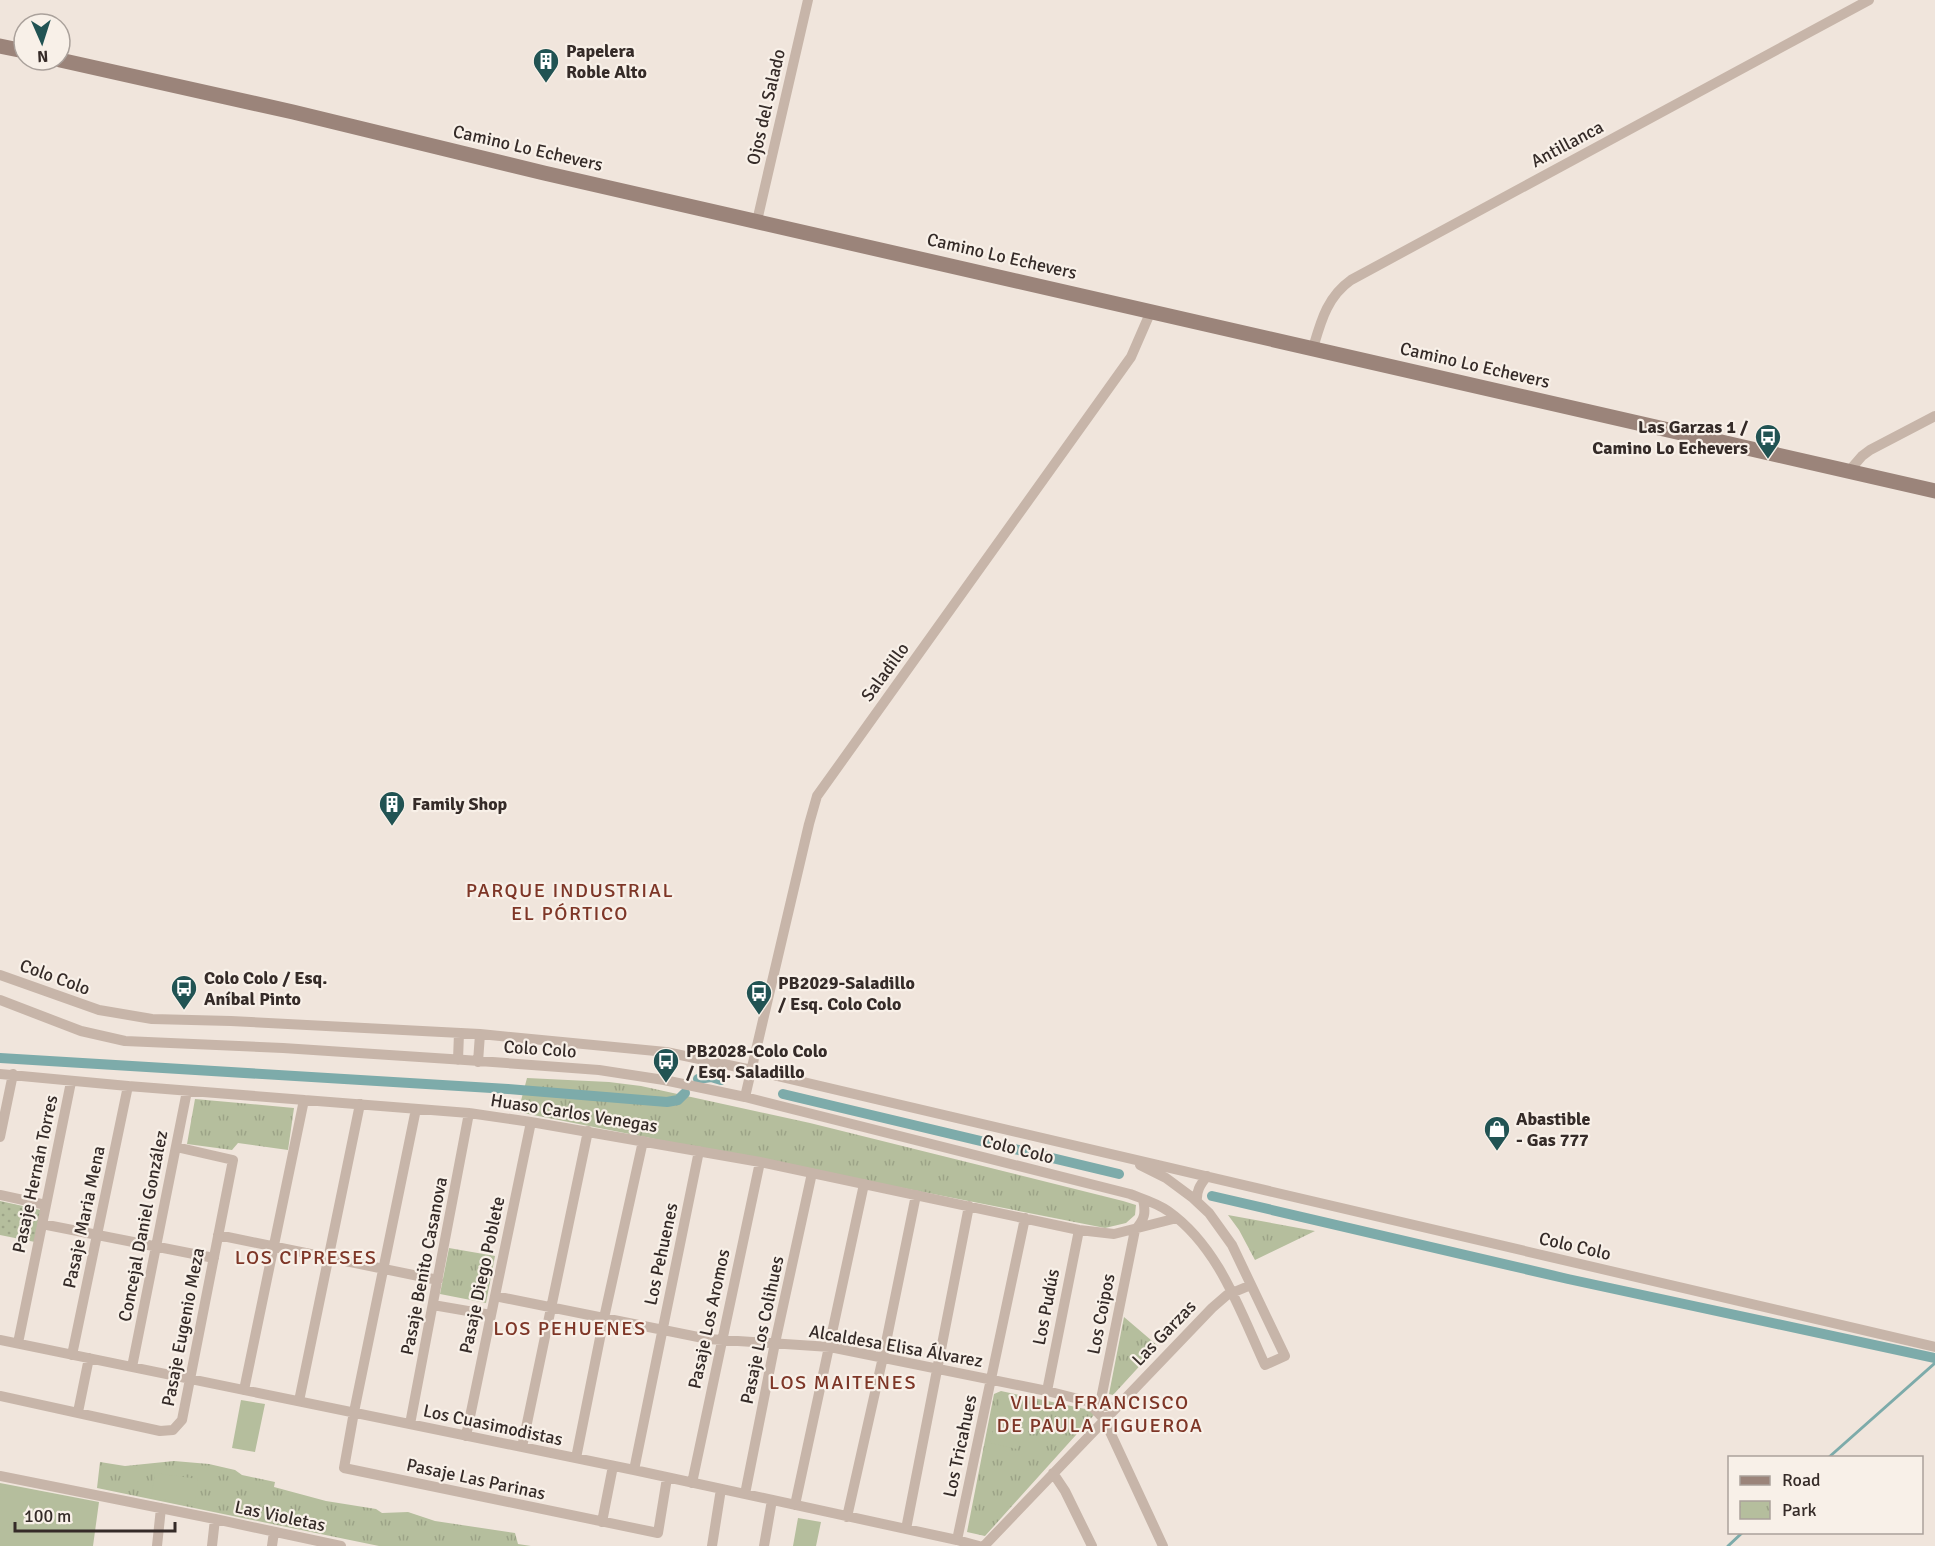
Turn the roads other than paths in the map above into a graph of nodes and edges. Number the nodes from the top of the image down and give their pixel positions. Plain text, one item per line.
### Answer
1 (808, 0) edge
2 (1869, 0) edge
3 (72, 63) edge
4 (757, 220) junction
5 (1151, 311) junction
6 (1313, 348) junction
7 (1935, 416) edge
8 (1849, 471) junction
9 (1935, 491) edge
10 (0, 975) edge
11 (0, 1000) edge
12 (459, 1033) junction
13 (480, 1034) junction
14 (458, 1060) junction
15 (478, 1062) junction
16 (752, 1070) junction
17 (0, 1074) edge
18 (13, 1074) junction
19 (71, 1082) junction
20 (128, 1086) junction
21 (186, 1091) junction
22 (745, 1097) junction
23 (304, 1100) junction
24 (360, 1104) junction
25 (416, 1109) junction
26 (469, 1113) junction
27 (531, 1122) junction
28 (588, 1131) junction
29 (0, 1137) edge
30 (644, 1141) junction
31 (176, 1147) junction
32 (699, 1151) junction
33 (1122, 1156) junction
34 (760, 1162) junction
35 (812, 1173) junction
36 (1207, 1176) junction
37 (864, 1184) junction
38 (916, 1195) junction
39 (0, 1196) edge
40 (1143, 1199) junction
41 (1197, 1202) junction
42 (46, 1205) junction
43 (969, 1206) junction
44 (1025, 1218) junction
45 (1177, 1218) junction
46 (42, 1224) junction
47 (1079, 1230) junction
48 (1135, 1230) junction
49 (97, 1235) junction
50 (218, 1235) junction
51 (274, 1246) junction
52 (156, 1247) junction
53 (328, 1257) junction
54 (214, 1258) junction
55 (383, 1269) junction
56 (438, 1280) junction
57 (1251, 1285) junction
58 (1232, 1293) junction
59 (495, 1296) junction
60 (433, 1305) junction
61 (550, 1307) junction
62 (490, 1315) junction
63 (604, 1318) junction
64 (662, 1330) junction
65 (0, 1340) edge
66 (721, 1340) junction
67 (18, 1343) junction
68 (775, 1343) junction
69 (830, 1347) junction
70 (1935, 1347) edge
71 (72, 1354) junction
72 (883, 1357) junction
73 (88, 1358) junction
74 (132, 1367) junction
75 (938, 1369) junction
76 (189, 1379) junction
77 (991, 1380) junction
78 (244, 1390) junction
79 (1047, 1391) junction
80 (0, 1396) edge
81 (299, 1401) junction
82 (1088, 1401) junction
83 (1100, 1404) junction
84 (1114, 1408) junction
85 (78, 1412) junction
86 (354, 1413) junction
87 (1104, 1419) junction
88 (410, 1424) junction
89 (466, 1436) junction
90 (522, 1447) junction
91 (576, 1458) junction
92 (613, 1466) junction
93 (634, 1470) junction
94 (1053, 1473) junction
95 (0, 1476) edge
96 (667, 1478) junction
97 (692, 1483) junction
98 (721, 1489) junction
99 (745, 1494) junction
100 (772, 1500) junction
101 (795, 1505) junction
102 (161, 1508) junction
103 (847, 1516) junction
104 (215, 1519) junction
105 (602, 1522) junction
106 (906, 1529) junction
107 (274, 1532) junction
108 (957, 1540) junction
109 (335, 1545) edge
110 (157, 1546) edge
111 (212, 1546) edge
112 (272, 1546) edge
113 (712, 1546) edge
114 (764, 1546) edge
115 (978, 1546) edge
116 (984, 1546) edge
117 (1092, 1546) edge
118 (1163, 1546) edge

1 - 4 street, Ojos del Salado
2 - 6 street, Antillanca
3 - 4 main road, Camino Lo Echevers
4 - 5 main road, Camino Lo Echevers
5 - 6 main road, Camino Lo Echevers
5 - 16 street, Saladillo
6 - 8 main road, Camino Lo Echevers
7 - 8 street
8 - 9 main road, Camino Lo Echevers
10 - 12 street, Colo Colo
11 - 14 street, Colo Colo
12 - 13 street, Colo Colo
12 - 14 street
13 - 15 street, Colo Colo
13 - 16 street, Colo Colo
14 - 15 street, Colo Colo
15 - 22 street, Colo Colo
16 - 22 street, Saladillo
16 - 33 street, Colo Colo
17 - 18 street, Huaso Carlos Venegas
18 - 19 street, Huaso Carlos Venegas
18 - 29 street
19 - 20 street, Huaso Carlos Venegas
19 - 42 street, Pasaje Hernán Torres
20 - 21 street, Huaso Carlos Venegas
20 - 49 street, Pasaje Maria Mena
21 - 23 street, Huaso Carlos Venegas
21 - 31 street, Concejal Daniel González
22 - 40 street, Colo Colo
23 - 24 street, Huaso Carlos Venegas
23 - 51 street
24 - 25 street, Huaso Carlos Venegas
24 - 53 street
25 - 26 street, Huaso Carlos Venegas
25 - 55 street
26 - 27 street, Huaso Carlos Venegas
26 - 56 street, Pasaje Benito Casanova
27 - 28 street, Huaso Carlos Venegas
27 - 59 street, Pasaje Diego Poblete
28 - 30 street, Huaso Carlos Venegas
28 - 61 street
30 - 32 street, Huaso Carlos Venegas
30 - 63 street
31 - 50 street, Pasaje Eugenio Meza
31 - 52 street, Concejal Daniel González
32 - 34 street, Huaso Carlos Venegas
32 - 64 street, Los Pehuenes
33 - 36 street, Colo Colo
33 - 41 street, Colo Colo
34 - 35 street, Huaso Carlos Venegas
34 - 66 street, Pasaje Los Aromos
35 - 37 street, Huaso Carlos Venegas
35 - 68 street, Pasaje Los Colihues
36 - 41 street
36 - 70 street, Colo Colo
37 - 38 street, Huaso Carlos Venegas
37 - 69 street
38 - 43 street, Huaso Carlos Venegas
38 - 72 street
39 - 42 street
40 - 45 street, Colo Colo
40 - 48 street
41 - 57 street, Colo Colo
42 - 46 street, Pasaje Hernán Torres
43 - 44 street, Huaso Carlos Venegas
43 - 75 street
44 - 47 street, Huaso Carlos Venegas
44 - 77 street, Los Tricahues
45 - 48 street, Huaso Carlos Venegas
45 - 58 street, Colo Colo
46 - 49 street
46 - 67 street, Pasaje Hernán Torres
47 - 48 street, Huaso Carlos Venegas
47 - 79 street, Los Pudús
48 - 83 street, Los Coipos
49 - 52 street
49 - 71 street, Pasaje Maria Mena
50 - 51 street
50 - 54 street, Pasaje Eugenio Meza
51 - 53 street
51 - 78 street
52 - 54 street
52 - 74 street, Concejal Daniel González
53 - 55 street
53 - 81 street
54 - 76 street, Pasaje Eugenio Meza
55 - 56 street
55 - 86 street
56 - 60 street, Pasaje Benito Casanova
57 - 58 street, Las Garzas
57 - 58 street, Colo Colo
58 - 84 street, Las Garzas
59 - 61 street, Alcaldesa Elisa Álvarez
59 - 62 street, Pasaje Diego Poblete
60 - 62 street
60 - 88 street, Pasaje Benito Casanova
61 - 63 street, Alcaldesa Elisa Álvarez
61 - 90 street
62 - 89 street, Pasaje Diego Poblete
63 - 64 street, Alcaldesa Elisa Álvarez
63 - 91 street
64 - 66 street, Alcaldesa Elisa Álvarez
64 - 93 street, Los Pehuenes
65 - 67 street, Los Cuasimodistas
66 - 68 street, Alcaldesa Elisa Álvarez
66 - 97 street, Pasaje Los Aromos
67 - 71 street, Los Cuasimodistas
68 - 69 street, Alcaldesa Elisa Álvarez
68 - 99 street, Pasaje Los Colihues
69 - 72 street, Alcaldesa Elisa Álvarez
69 - 101 street
71 - 73 street, Los Cuasimodistas
72 - 75 street, Alcaldesa Elisa Álvarez
72 - 103 street
73 - 74 street, Los Cuasimodistas
73 - 85 street
74 - 76 street, Los Cuasimodistas
75 - 77 street, Alcaldesa Elisa Álvarez
75 - 106 street
76 - 78 street, Los Cuasimodistas
76 - 85 street, Pasaje Eugenio Meza
77 - 79 street, Alcaldesa Elisa Álvarez
77 - 108 street, Los Tricahues
78 - 81 street, Los Cuasimodistas
79 - 82 street, Alcaldesa Elisa Álvarez
80 - 85 street, Pasaje Eugenio Meza
81 - 86 street, Los Cuasimodistas
82 - 83 street, Alcaldesa Elisa Álvarez
82 - 87 street
83 - 84 street, Alcaldesa Elisa Álvarez
84 - 87 street, Las Garzas
86 - 88 street, Los Cuasimodistas
86 - 105 street, Pasaje Las Parinas
87 - 94 street, Las Garzas
87 - 118 street
88 - 89 street, Los Cuasimodistas
89 - 90 street, Los Cuasimodistas
90 - 91 street, Los Cuasimodistas
91 - 92 street, Los Cuasimodistas
92 - 93 street, Los Cuasimodistas
92 - 105 street
93 - 96 street, Los Cuasimodistas
94 - 116 street, Las Garzas
94 - 117 street
95 - 102 street, Las Violetas
96 - 97 street, Los Cuasimodistas
96 - 105 street, Pasaje Las Parinas
97 - 98 street, Los Cuasimodistas
98 - 99 street, Los Cuasimodistas
98 - 113 street
99 - 100 street, Los Cuasimodistas
100 - 101 street, Los Cuasimodistas
100 - 114 street
101 - 103 street, Los Cuasimodistas
102 - 104 street, Las Violetas
102 - 110 street
103 - 106 street, Los Cuasimodistas
104 - 107 street, Las Violetas
104 - 111 street
106 - 108 street, Los Cuasimodistas
107 - 109 street, Las Violetas
107 - 112 street
108 - 115 street, Los Cuasimodistas

